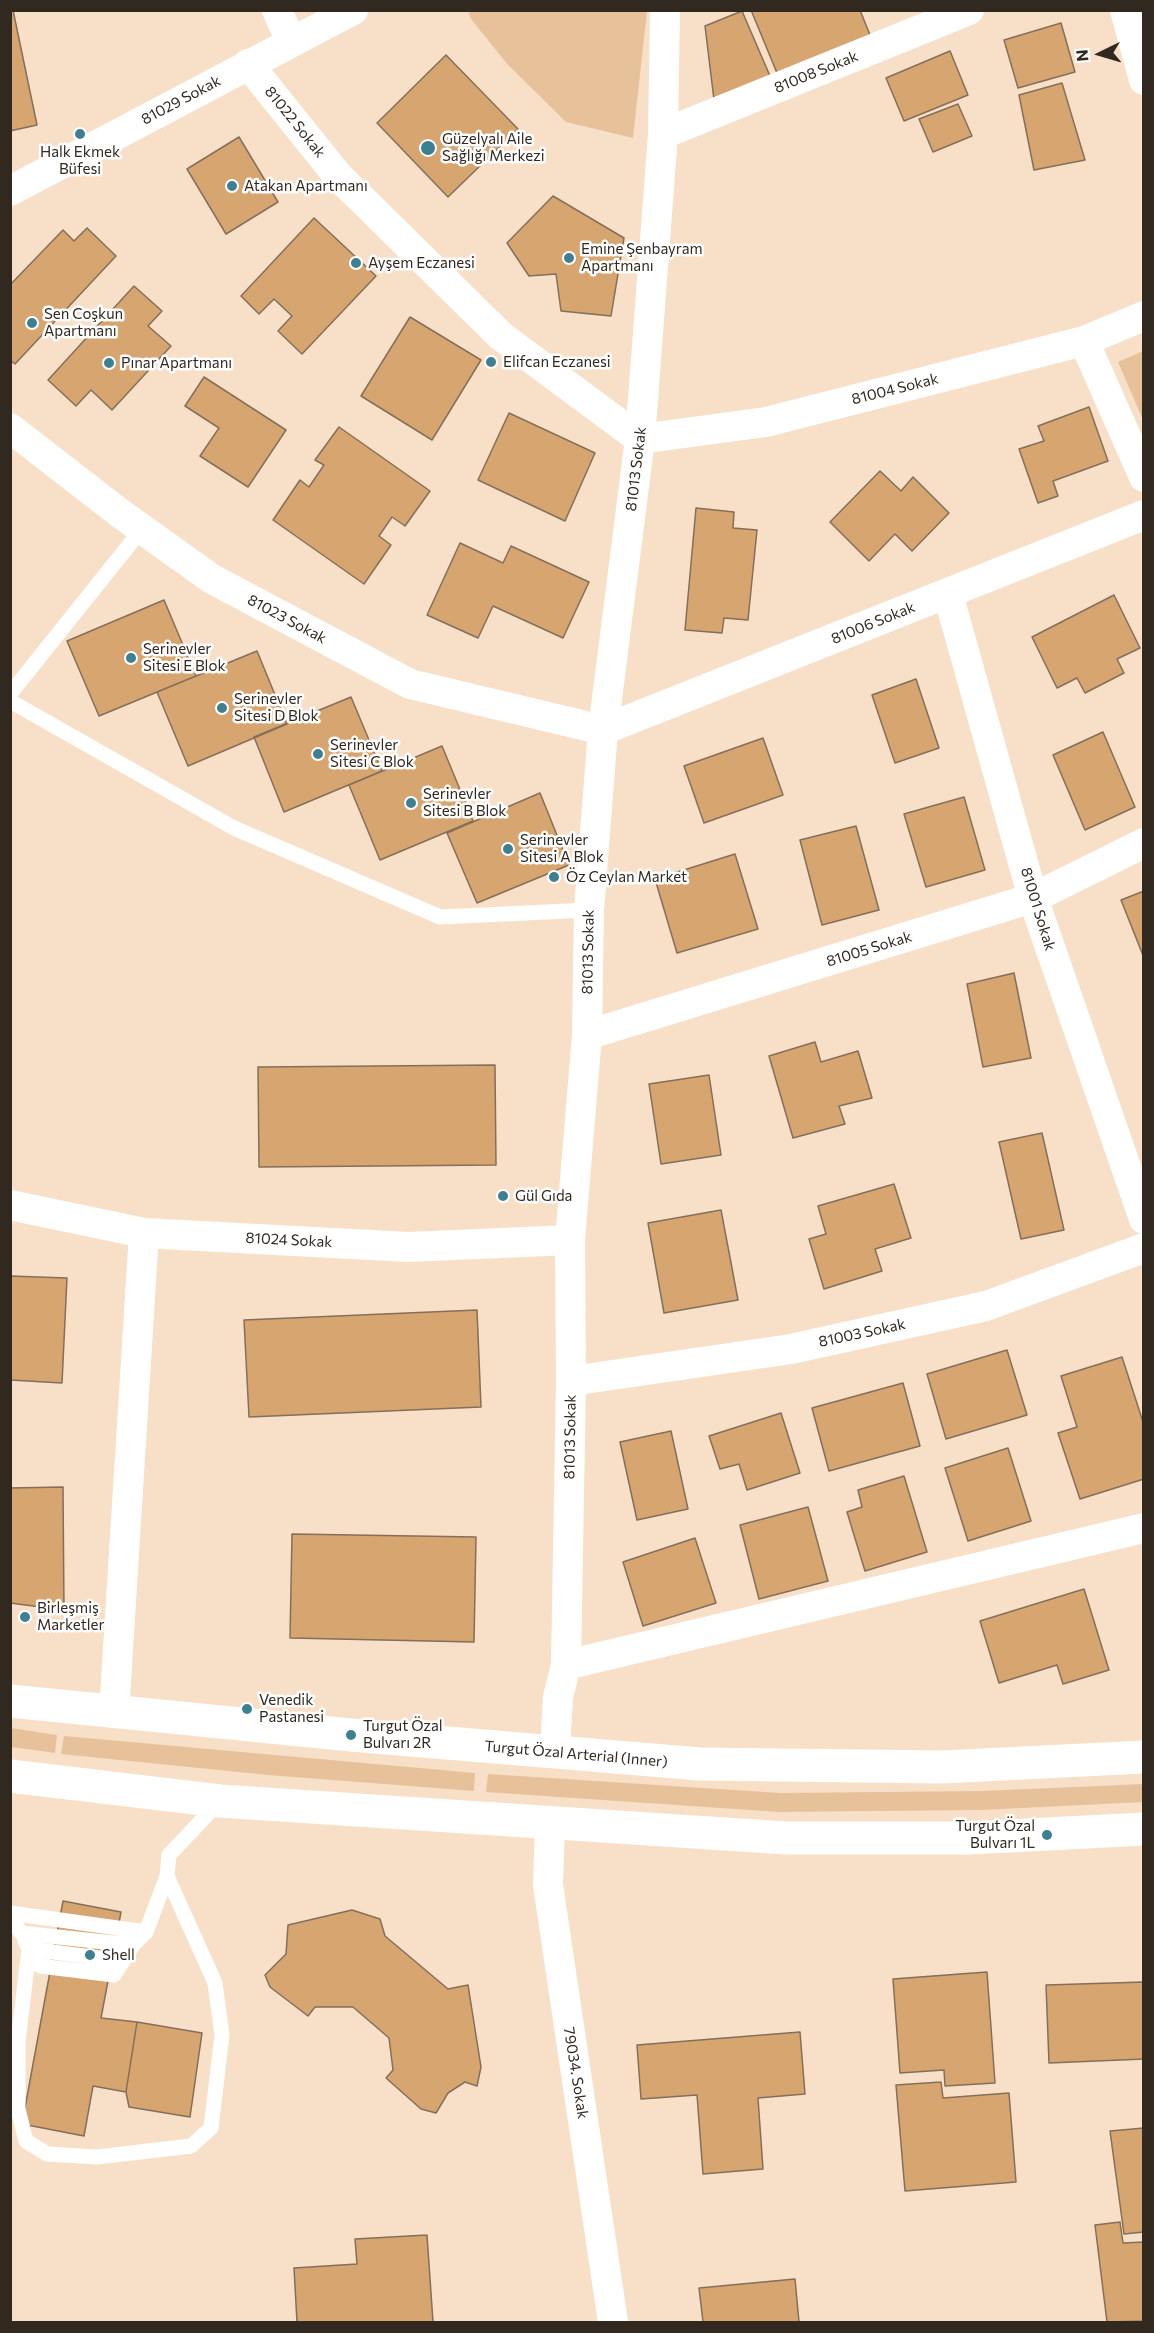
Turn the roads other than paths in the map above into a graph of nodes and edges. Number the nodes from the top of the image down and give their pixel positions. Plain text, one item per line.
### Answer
1 (277, 10) edge
2 (352, 10) edge
3 (665, 10) edge
4 (969, 10) edge
5 (1125, 10) edge
6 (291, 42) junction
7 (248, 64) junction
8 (1143, 80) edge
9 (663, 134) junction
10 (10, 191) edge
11 (1143, 316) edge
12 (1084, 341) junction
13 (10, 428) edge
14 (640, 439) junction
15 (1143, 477) edge
16 (1143, 515) edge
17 (142, 529) junction
18 (948, 594) junction
19 (10, 694) edge
20 (10, 701) edge
21 (603, 730) junction
22 (1143, 843) edge
23 (1033, 898) junction
24 (589, 910) junction
25 (587, 1035) junction
26 (10, 1205) edge
27 (1143, 1219) edge
28 (144, 1233) junction
29 (570, 1240) junction
30 (1143, 1248) edge
31 (571, 1381) junction
32 (1143, 1528) edge
33 (566, 1665) junction
34 (10, 1701) edge
35 (114, 1713) junction
36 (555, 1752) junction
37 (1143, 1757) edge
38 (10, 1776) edge
39 (220, 1801) junction
40 (550, 1822) junction
41 (1143, 1828) edge
42 (166, 1876) junction
43 (10, 1915) edge
44 (146, 1932) junction
45 (21, 1933) junction
46 (133, 1945) junction
47 (29, 1949) junction
48 (614, 2322) edge

1 - 6 street
2 - 6 street, 81029 Sokak
3 - 9 street, 81013 Sokak
4 - 9 street, 81008 Sokak
5 - 8 street
6 - 7 street, 81029 Sokak
7 - 10 street, 81029 Sokak
7 - 14 street, 81022 Sokak
9 - 14 street, 81013 Sokak
11 - 12 street, 81004 Sokak
12 - 14 street, 81004 Sokak
12 - 15 street
13 - 17 street, 81023 Sokak
14 - 21 street, 81013 Sokak
16 - 18 street, 81006 Sokak
17 - 19 lane
17 - 21 street, 81023 Sokak
18 - 21 street, 81006 Sokak
18 - 23 street, 81001 Sokak
20 - 24 lane
21 - 24 street, 81013 Sokak
22 - 23 street, 81005 Sokak
23 - 25 street, 81005 Sokak
23 - 27 street, 81001 Sokak
24 - 25 street, 81013 Sokak
25 - 29 street, 81013 Sokak
26 - 28 street, 81024 Sokak
28 - 29 street, 81024 Sokak
28 - 35 street
29 - 31 street, 81013 Sokak
30 - 31 street, 81003 Sokak
31 - 33 street, 81013 Sokak
32 - 33 street
33 - 36 street, 81013 Sokak
34 - 35 main road, Turgut Özal Arterial (Inner)
35 - 36 main road, Turgut Özal Arterial (Inner)
36 - 37 main road, Turgut Özal Arterial (Inner)
38 - 39 main road
39 - 40 main road
39 - 42 lane
40 - 41 main road
40 - 48 street, 79034. Sokak
42 - 44 lane
42 - 47 lane
43 - 44 lane
43 - 45 lane
44 - 46 lane
45 - 46 lane
45 - 47 lane
46 - 47 lane

